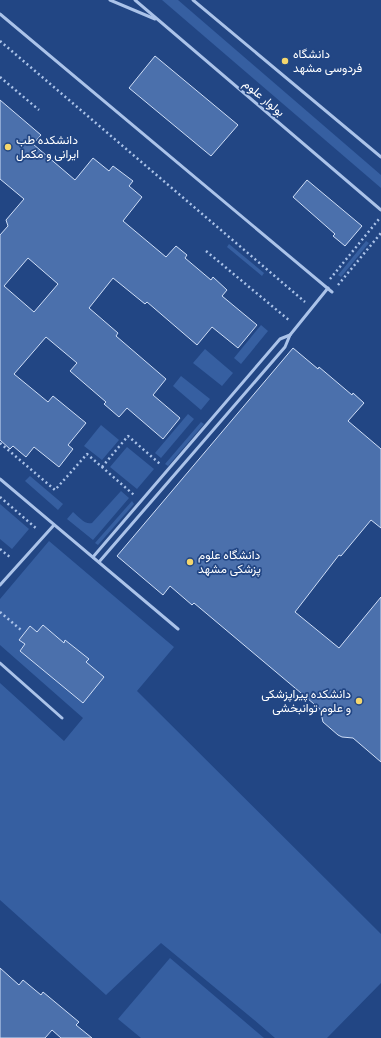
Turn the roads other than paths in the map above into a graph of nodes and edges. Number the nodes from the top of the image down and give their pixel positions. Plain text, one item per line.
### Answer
1 (110, 0) edge
2 (135, 0) edge
3 (193, 0) edge
4 (0, 14) edge
5 (159, 20) junction
6 (381, 157) edge
7 (381, 210) edge
8 (328, 288) junction
9 (332, 292) road end
10 (290, 335) junction
11 (0, 479) edge
12 (54, 525) junction
13 (93, 557) junction
14 (99, 562) junction
15 (0, 585) edge
16 (178, 629) dead end
17 (0, 663) edge
18 (62, 718) dead end

1 - 5 lane
2 - 5 lane, بولوار علوم
3 - 6 lane
4 - 8 lane
5 - 7 lane, بولوار علوم
8 - 9 lane
8 - 10 lane
10 - 13 lane
10 - 14 lane
11 - 12 lane
12 - 13 lane
12 - 15 lane
13 - 14 lane
14 - 16 lane
17 - 18 lane

